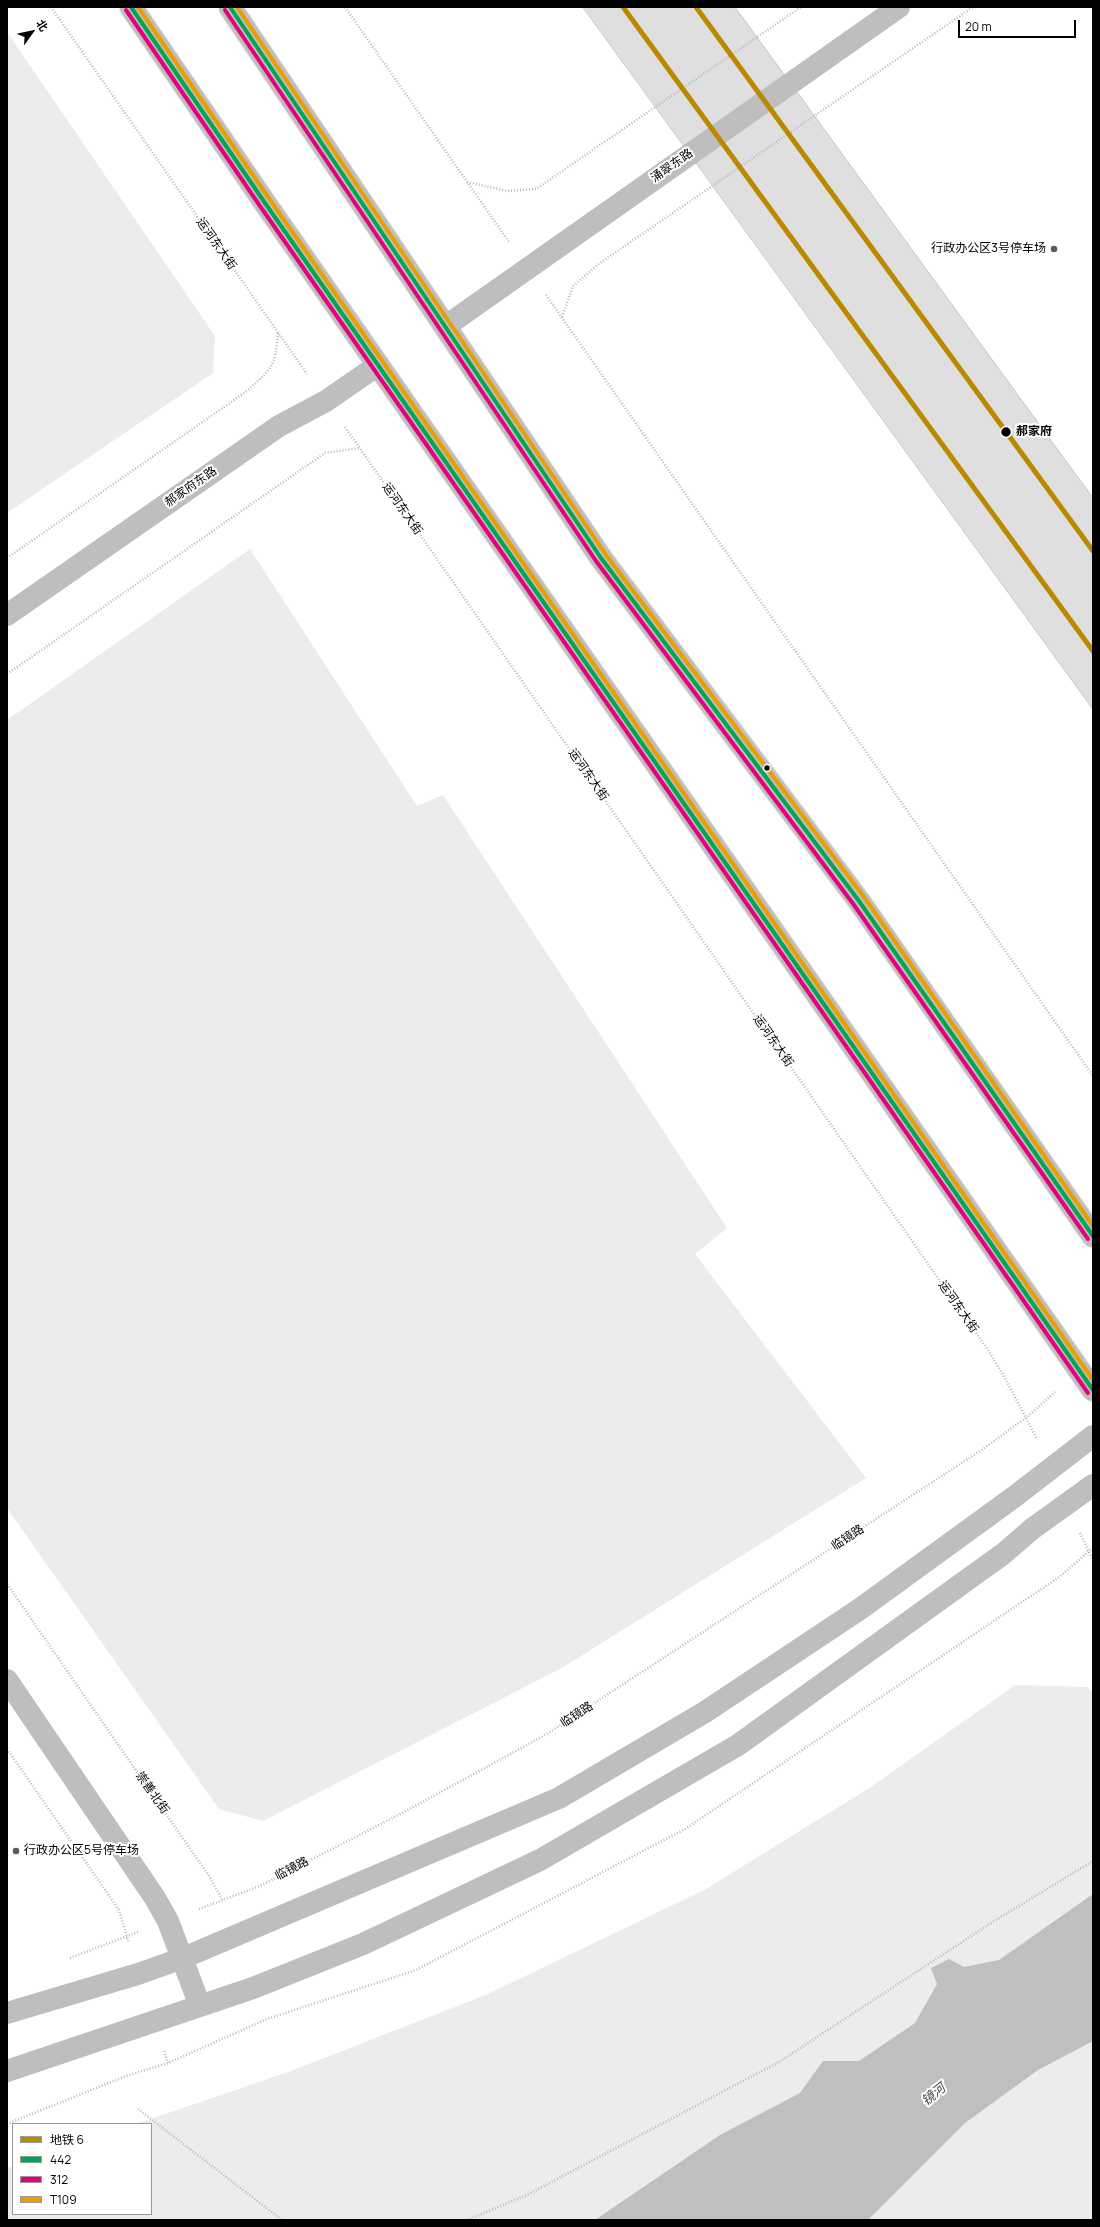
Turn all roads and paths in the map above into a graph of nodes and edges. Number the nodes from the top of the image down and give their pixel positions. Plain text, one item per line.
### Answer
1 (52, 7) edge
2 (131, 7) edge
3 (230, 7) edge
4 (345, 7) edge
5 (801, 7) edge
6 (899, 7) edge
7 (973, 7) edge
8 (467, 182) junction
9 (527, 268) junction
10 (562, 318) junction
11 (446, 326) junction
12 (278, 332) junction
13 (378, 365) junction
14 (326, 401) junction
15 (360, 448) junction
16 (7, 558) edge
17 (7, 615) edge
18 (7, 674) edge
19 (1093, 1076) edge
20 (1093, 1236) edge
21 (1079, 1369) junction
22 (1093, 1390) edge
23 (1026, 1417) junction
24 (1093, 1436) edge
25 (1051, 1469) junction
26 (1093, 1485) edge
27 (1068, 1504) junction
28 (1093, 1561) edge
29 (7, 1584) edge
30 (7, 1680) edge
31 (7, 1749) edge
32 (1093, 1861) edge
33 (222, 1901) junction
34 (168, 1921) junction
35 (127, 1935) junction
36 (237, 1936) junction
37 (183, 1958) junction
38 (67, 1960) dead end
39 (138, 1974) junction
40 (253, 1988) junction
41 (200, 2006) junction
42 (7, 2013) edge
43 (267, 2019) dead end
44 (154, 2022) junction
45 (168, 2063) dead end
46 (7, 2071) edge
47 (138, 2109) dead end
48 (282, 2220) edge
49 (467, 2220) edge

1 - 12 path, 运河东大街
2 - 13 street
3 - 11 street
4 - 8 path
5 - 8 path
6 - 9 street, 涌翠东路
7 - 10 path
8 - 9 path
9 - 10 path
9 - 11 street, 涌翠东路
10 - 19 path
11 - 20 street
12 - 14 path, 运河东大街
12 - 16 path
13 - 14 street, 郝家府东路
13 - 21 street
14 - 15 path, 运河东大街
14 - 17 street, 郝家府东路
15 - 18 path
15 - 23 path, 运河东大街
21 - 22 street
21 - 23 path, 临镜路
23 - 25 path, 运河东大街
23 - 33 path, 临镜路
24 - 25 street
25 - 36 street
26 - 27 street
27 - 28 path
27 - 40 street
29 - 33 path, 崇善北街
30 - 34 street
31 - 35 path
32 - 49 path
33 - 34 path, 临镜路
33 - 36 path, 崇善北街
34 - 35 path, 临镜路
34 - 37 street
35 - 38 path, 临镜路
35 - 39 path
36 - 37 street
37 - 39 street
37 - 41 street
39 - 42 street
40 - 41 street
40 - 43 path
41 - 44 street
44 - 45 path
44 - 46 street
47 - 48 path

